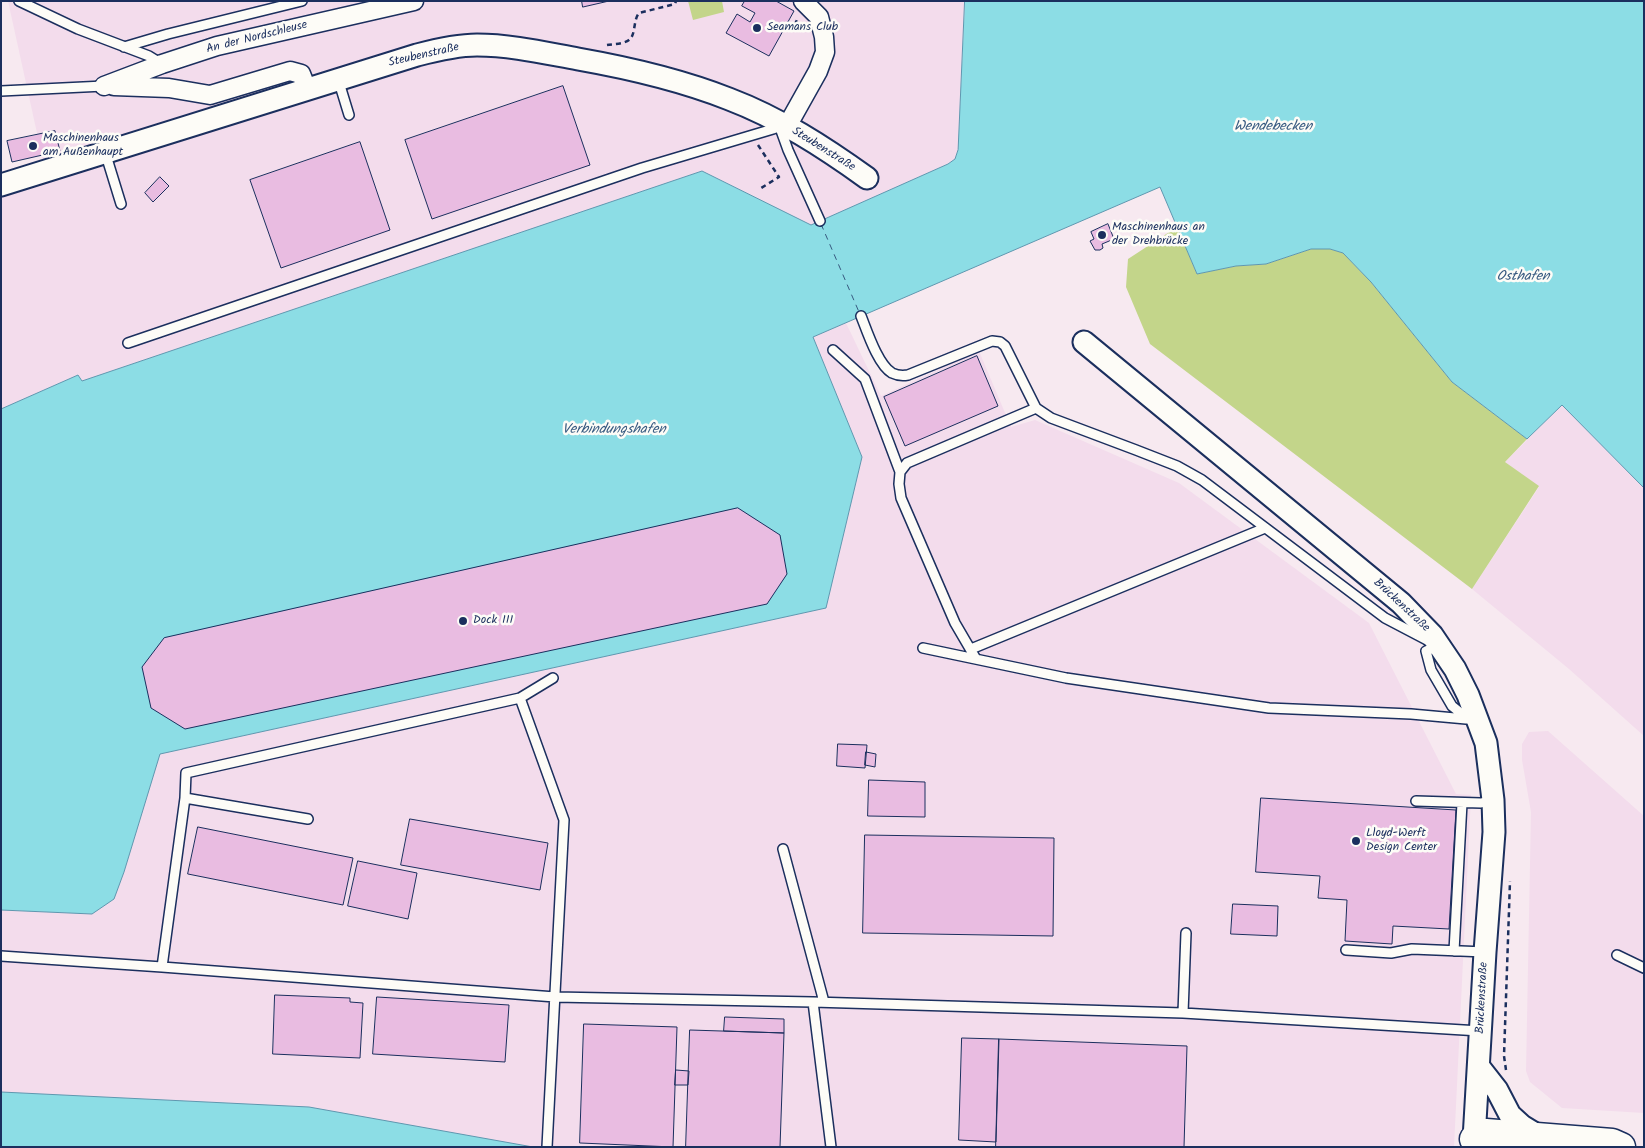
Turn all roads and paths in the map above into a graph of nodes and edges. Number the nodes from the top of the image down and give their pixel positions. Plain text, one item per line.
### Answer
1 (19, 1) edge
2 (302, 1) edge
3 (414, 1) edge
4 (676, 1) edge
5 (803, 1) edge
6 (124, 47) junction
7 (598, 47) dead end
8 (162, 64) junction
9 (338, 79) junction
10 (104, 86) junction
11 (307, 89) junction
12 (1, 91) edge
13 (349, 115) dead end
14 (779, 123) junction
15 (752, 135) junction
16 (105, 152) junction
17 (867, 178) dead end
18 (1, 185) edge
19 (758, 190) dead end
20 (121, 204) dead end
21 (820, 221) dead end
22 (861, 316) dead end
23 (1084, 342) dead end
24 (128, 343) dead end
25 (833, 350) dead end
26 (1036, 408) junction
27 (900, 472) junction
28 (1265, 528) junction
29 (1440, 646) junction
30 (923, 648) dead end
31 (971, 649) junction
32 (976, 659) junction
33 (553, 678) dead end
34 (520, 698) junction
35 (1472, 719) junction
36 (185, 798) junction
37 (1493, 800) junction
38 (1416, 801) dead end
39 (1462, 802) junction
40 (308, 819) dead end
41 (783, 849) dead end
42 (1186, 933) dead end
43 (1346, 950) dead end
44 (1454, 951) junction
45 (1485, 952) junction
46 (1617, 955) dead end
47 (1, 956) edge
48 (162, 968) junction
49 (1644, 968) edge
50 (555, 997) junction
51 (814, 1002) junction
52 (824, 1002) junction
53 (1183, 1013) junction
54 (1480, 1031) junction
55 (1479, 1067) junction
56 (1540, 1137) junction
57 (1480, 1143) edge
58 (547, 1147) edge
59 (830, 1147) edge
60 (1621, 1147) edge

1 - 6 lane
2 - 6 lane
3 - 8 street, An der Nordschleuse
4 - 7 path
5 - 14 street
6 - 8 lane
8 - 10 street, An der Nordschleuse
9 - 11 street, Steubenstraße
9 - 13 lane
9 - 14 street, Steubenstraße
10 - 11 street, An der Nordschleuse
10 - 12 lane, An der Nordschleuse
11 - 16 street, Steubenstraße
14 - 15 lane
14 - 17 street, Steubenstraße
14 - 21 lane
15 - 19 path
15 - 24 lane
16 - 18 street, Steubenstraße
16 - 20 lane
22 - 26 lane
23 - 29 street, Brückenstraße
25 - 27 lane
26 - 27 lane
26 - 28 lane
27 - 31 lane
28 - 29 lane
28 - 31 lane
29 - 35 street, Brückenstraße
30 - 32 lane
31 - 32 lane
32 - 35 lane
33 - 34 lane
34 - 36 lane
34 - 50 lane
35 - 37 street, Brückenstraße
36 - 40 lane
36 - 48 lane
37 - 39 lane
37 - 45 street, Brückenstraße
38 - 39 lane
39 - 44 lane
41 - 52 lane
42 - 53 lane
43 - 44 lane
44 - 45 lane
45 - 54 street, Brückenstraße
46 - 49 lane
47 - 48 lane
48 - 50 lane
50 - 51 lane
50 - 58 lane
51 - 52 lane
51 - 59 lane
52 - 53 lane
53 - 54 lane
54 - 55 street, Brückenstraße
55 - 56 street
55 - 57 street, Brückenstraße
56 - 57 main road
56 - 60 main road

